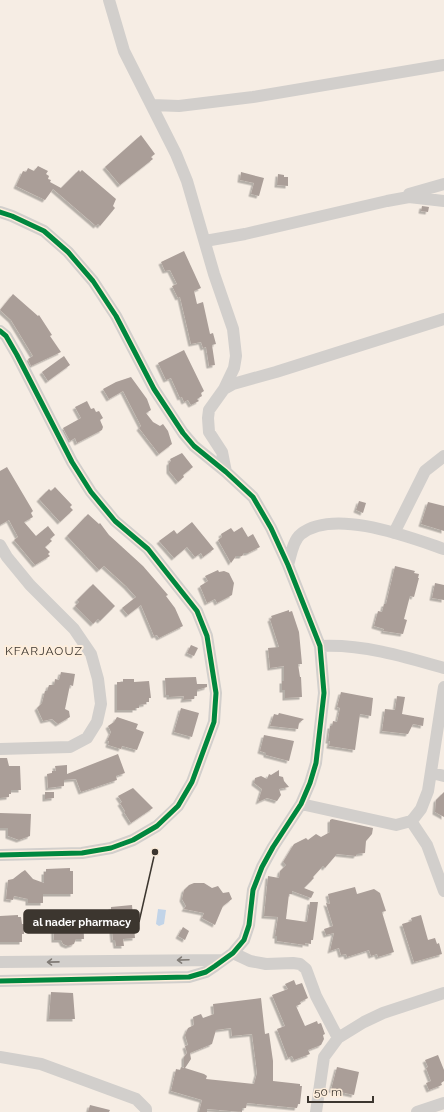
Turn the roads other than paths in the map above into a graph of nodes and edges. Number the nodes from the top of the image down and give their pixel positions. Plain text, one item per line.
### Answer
1 (109, 0) edge
2 (444, 65) edge
3 (152, 105) junction
4 (444, 184) edge
5 (387, 201) junction
6 (444, 201) edge
7 (0, 212) edge
8 (205, 241) junction
9 (444, 319) edge
10 (0, 330) edge
11 (224, 389) junction
12 (444, 456) edge
13 (226, 472) junction
14 (394, 533) junction
15 (0, 545) edge
16 (444, 549) edge
17 (3, 562) edge
18 (288, 564) junction
19 (320, 646) junction
20 (444, 668) edge
21 (444, 687) edge
22 (0, 749) edge
23 (432, 773) junction
24 (444, 776) edge
25 (301, 804) junction
26 (411, 821) junction
27 (0, 855) edge
28 (444, 891) edge
29 (233, 953) junction
30 (222, 960) junction
31 (0, 962) edge
32 (0, 981) edge
33 (444, 993) edge
34 (338, 1038) junction
35 (0, 1057) edge
36 (444, 1103) edge
37 (146, 1112) edge
38 (316, 1112) edge
39 (417, 1112) edge

1 - 3 street
2 - 3 street
3 - 8 street
4 - 5 street
5 - 6 street
5 - 8 street
7 - 13 street
8 - 11 street
9 - 11 street
10 - 27 street
11 - 13 street
12 - 14 street
13 - 18 street
14 - 16 street
14 - 18 street
15 - 17 street
17 - 22 street
18 - 19 street
19 - 20 street
19 - 25 street
21 - 23 street
23 - 24 street
23 - 26 street
25 - 26 street
25 - 29 street
26 - 28 street
29 - 30 street
29 - 34 street
30 -> 31 street
30 - 32 street
33 - 34 street
34 - 38 street
35 - 37 street
36 - 39 street

